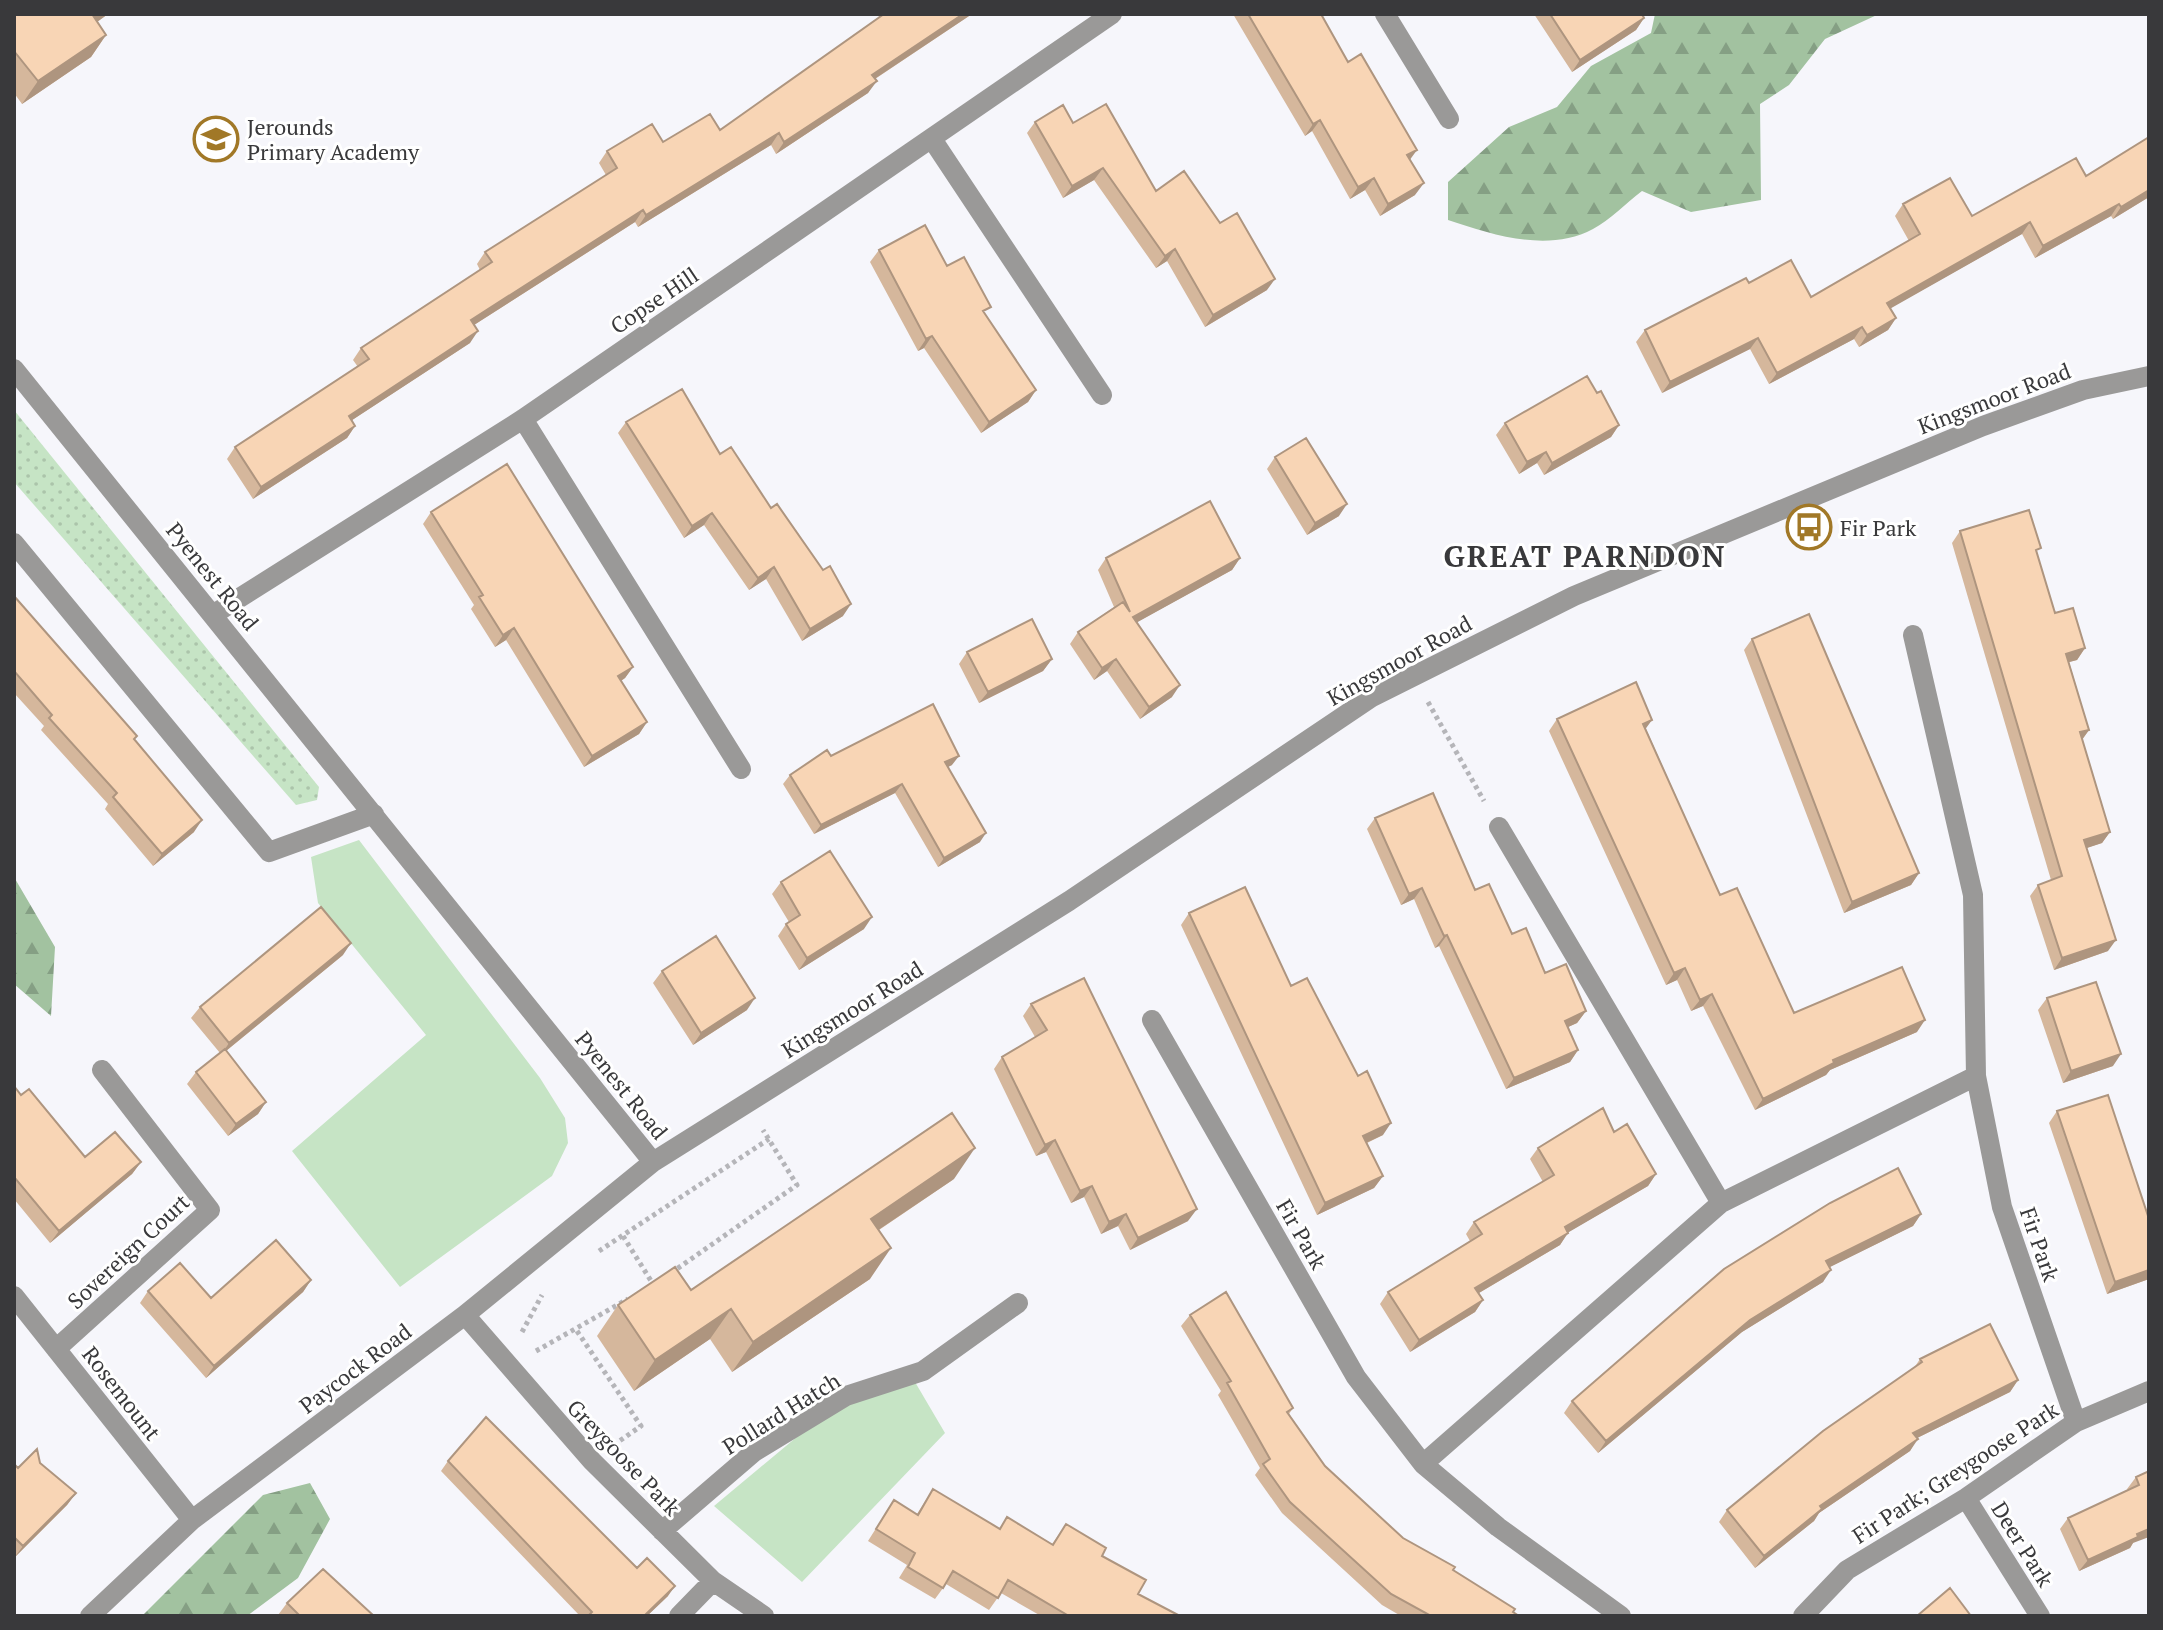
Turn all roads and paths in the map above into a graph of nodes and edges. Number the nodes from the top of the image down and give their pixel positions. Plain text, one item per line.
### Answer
1 (1112, 14) edge
2 (1385, 14) edge
3 (1449, 119) dead end
4 (932, 139) junction
5 (14, 369) edge
6 (2149, 376) edge
7 (1102, 395) dead end
8 (523, 419) junction
9 (14, 543) edge
10 (214, 614) junction
11 (1913, 635) dead end
12 (1413, 676) junction
13 (741, 769) dead end
14 (374, 814) junction
15 (1499, 827) joint
16 (1152, 1020) dead end
17 (102, 1070) dead end
18 (1976, 1076) junction
19 (746, 1103) junction
20 (769, 1139) junction
21 (653, 1162) junction
22 (1721, 1203) junction
23 (623, 1236) junction
24 (597, 1253) dead end
25 (653, 1284) junction
26 (546, 1286) dead end
27 (14, 1296) edge
28 (1018, 1303) dead end
29 (465, 1315) junction
30 (577, 1331) junction
31 (56, 1349) junction
32 (532, 1353) dead end
33 (498, 1356) junction
34 (2149, 1391) edge
35 (2076, 1422) junction
36 (611, 1447) dead end
37 (1423, 1464) junction
38 (1966, 1498) junction
39 (192, 1520) junction
40 (662, 1531) junction
41 (713, 1581) junction
42 (90, 1616) edge
43 (679, 1616) edge
44 (764, 1616) edge
45 (1621, 1616) edge
46 (1803, 1616) edge
47 (2040, 1616) edge

1 - 4 street, Copse Hill
2 - 3 street
4 - 7 street
4 - 8 street, Copse Hill
5 - 10 street, Pyenest Road
6 - 12 street, Kingsmoor Road
8 - 10 street, Copse Hill
8 - 13 street
9 - 14 street
10 - 14 street, Pyenest Road
11 - 18 street, Fir Park
12 - 15 path
12 - 19 street, Kingsmoor Road
14 - 21 street, Pyenest Road
15 - 22 street
16 - 37 street, Fir Park
17 - 31 street, Sovereign Court
18 - 22 street
18 - 35 street, Fir Park
19 - 20 path
19 - 21 street, Kingsmoor Road
20 - 23 path
20 - 25 path
21 - 29 street, Paycock Road
22 - 37 street
23 - 24 path
23 - 25 path
25 - 30 path
26 - 33 path
27 - 31 street, Rosemount
28 - 40 street, Pollard Hatch
29 - 33 street, Greygoose Park
29 - 39 street, Paycock Road
30 - 32 path
30 - 36 path
31 - 39 street, Rosemount
33 - 40 street, Greygoose Park
34 - 35 street, Fir Park; Greygoose Park
35 - 38 street, Fir Park; Greygoose Park
37 - 45 street, Fir Park
38 - 46 street, Fir Park; Greygoose Park
38 - 47 street, Deer Park
39 - 42 street, Paycock Road
40 - 41 street, Greygoose Park
41 - 43 street
41 - 44 street, Greygoose Park

